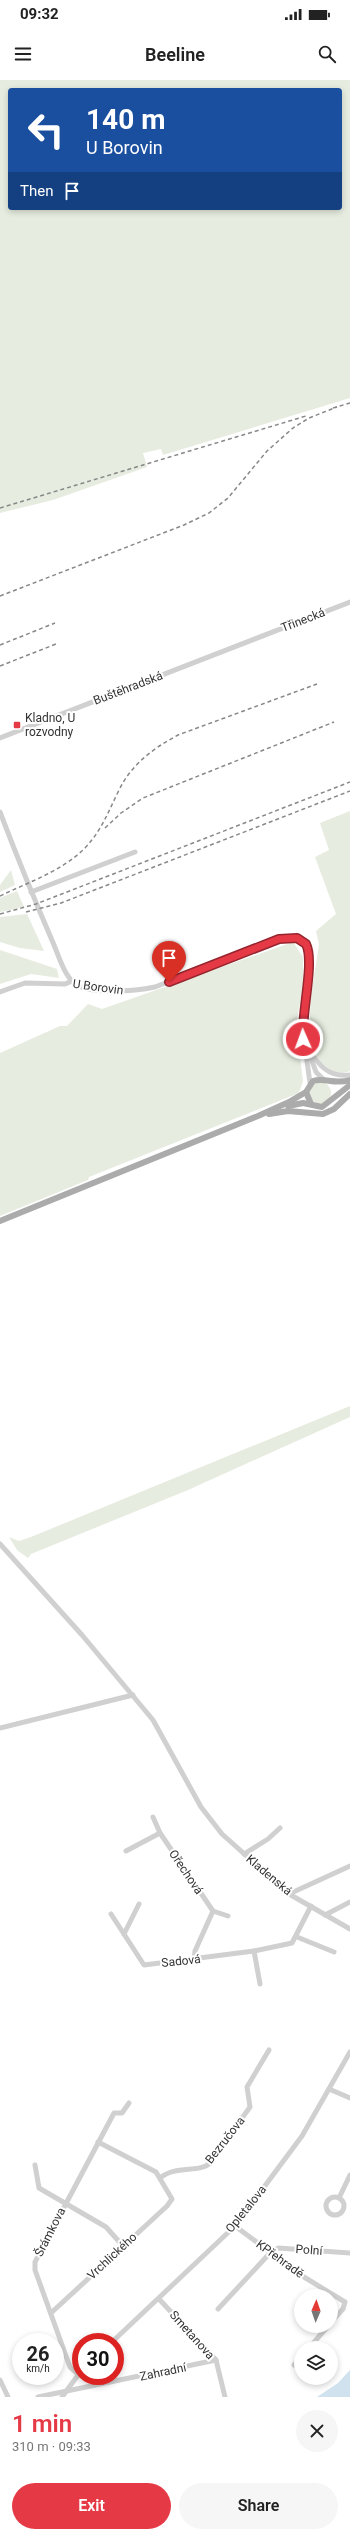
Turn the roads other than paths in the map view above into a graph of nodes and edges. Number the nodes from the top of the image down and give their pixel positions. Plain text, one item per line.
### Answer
1 (350, 602) edge
2 (257, 638) joint
3 (0, 738) edge
4 (0, 812) edge
5 (135, 852) dead end
6 (31, 892) junction
7 (72, 981) junction
8 (0, 992) edge
9 (304, 1041) junction
10 (350, 1075) edge
11 (350, 1080) edge
12 (326, 1081) junction
13 (310, 1083) junction
14 (350, 1085) edge
15 (306, 1092) junction
16 (350, 1094) edge
17 (333, 1096) junction
18 (311, 1104) junction
19 (258, 1116) junction
20 (0, 1222) edge
21 (0, 1544) edge
22 (133, 1695) junction
23 (0, 1728) edge
24 (153, 1817) dead end
25 (280, 1828) dead end
26 (160, 1832) junction
27 (126, 1851) dead end
28 (244, 1854) junction
29 (350, 1866) edge
30 (289, 1894) junction
31 (350, 1902) edge
32 (139, 1904) dead end
33 (310, 1906) junction
34 (213, 1910) junction
35 (111, 1914) dead end
36 (325, 1915) junction
37 (228, 1916) dead end
38 (350, 1929) edge
39 (124, 1934) junction
40 (297, 1937) junction
41 (254, 1951) junction
42 (334, 1952) dead end
43 (194, 1960) junction
44 (260, 1984) dead end
45 (269, 2050) dead end
46 (350, 2052) edge
47 (329, 2089) junction
48 (350, 2098) edge
49 (129, 2104) dead end
50 (98, 2142) junction
51 (35, 2165) dead end
52 (350, 2175) edge
53 (160, 2178) junction
54 (339, 2198) dead end
55 (64, 2205) junction
56 (235, 2226) junction
57 (123, 2246) junction
58 (270, 2252) junction
59 (350, 2253) edge
60 (324, 2289) edge
61 (338, 2298) edge
62 (159, 2299) junction
63 (218, 2309) dead end
64 (51, 2313) junction
65 (338, 2314) edge
66 (122, 2333) edge
67 (322, 2333) edge
68 (315, 2341) edge
69 (216, 2360) junction
70 (72, 2368) edge
71 (0, 2380) edge
72 (72, 2383) edge
73 (63, 2395) edge
74 (8, 2397) edge
75 (38, 2397) edge
76 (224, 2397) edge

1 - 2 street, Třinecká
2 - 3 street, Buštěhradská
4 - 6 street
5 - 6 street
6 - 7 street
7 - 8 street, U Borovin
7 - 9 street, U Borovin
9 - 10 street
9 - 12 street
9 - 13 street
11 - 12 main road
12 - 13 main road
12 - 17 main road
13 - 15 main road
14 - 17 main road
15 - 18 main road
15 - 19 main road
16 - 19 main road
17 - 18 main road
18 - 19 main road
19 - 20 main road
21 - 22 street, Kladenská
22 - 23 street
22 - 28 street, Kladenská
24 - 26 street, Ořechová
25 - 28 street
26 - 27 street
26 - 34 street, Ořechová
28 - 30 street, Kladenská
29 - 30 street
30 - 33 street, Kladenská
31 - 36 street
32 - 39 street
33 - 36 street, Kladenská
33 - 40 street
34 - 37 street
34 - 43 street
35 - 39 street, Sadová
36 - 38 street, Kladenská
39 - 43 street, Sadová
40 - 41 street, Sadová
40 - 42 street
41 - 43 street, Sadová
41 - 44 street
45 - 53 street, Bezručova
46 - 47 street, Opletalova
47 - 48 street
47 - 56 street, Opletalova
49 - 50 street, Šrámkova
50 - 53 street
50 - 55 street, Šrámkova
51 - 55 street
52 - 54 street
53 - 57 street, Vrchlického
55 - 57 street
55 - 64 street, Šrámkova
56 - 58 street, KPřehradě
56 - 62 street, Opletalova
57 - 64 street, Vrchlického
58 - 59 street, Polní
58 - 60 street, KPřehradě
58 - 63 street
61 - 65 street, KPřehradě
62 - 66 street, Opletalova
62 - 69 street, Smetanova
64 - 70 street, Šrámkova
67 - 68 street
69 - 73 street, Zahradní
69 - 76 street, Smetanova
71 - 74 street
72 - 73 street
73 - 75 street, Zahradní

